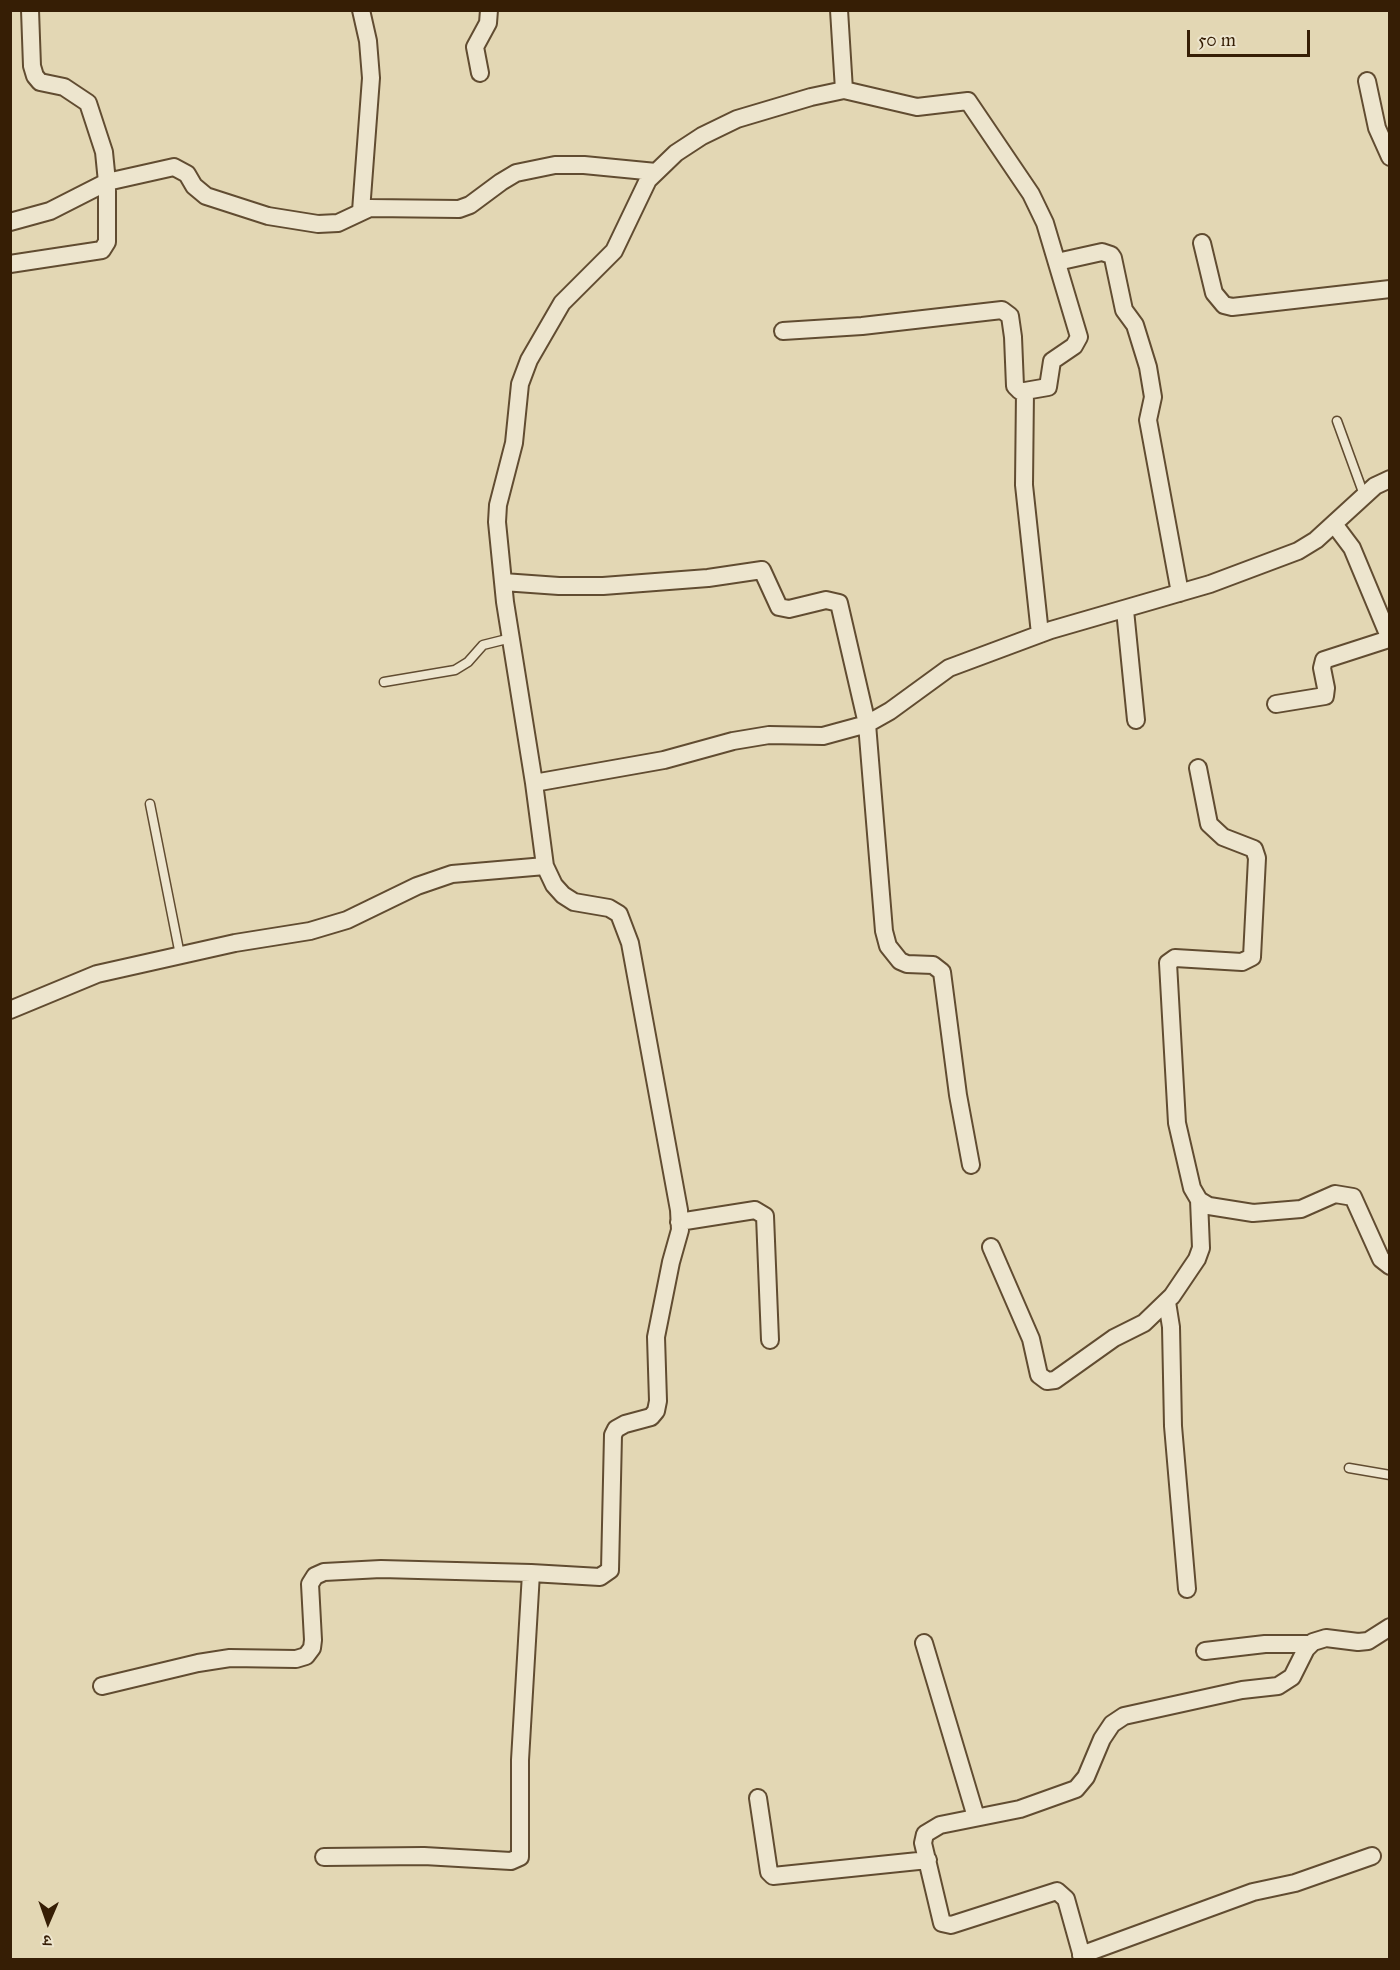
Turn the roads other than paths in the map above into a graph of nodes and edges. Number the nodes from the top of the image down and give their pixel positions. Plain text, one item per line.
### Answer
1 (30, 10) edge
2 (361, 10) edge
3 (489, 10) edge
4 (839, 10) edge
5 (480, 73) dead end
6 (1367, 81) dead end
7 (844, 90) junction
8 (1389, 157) edge
9 (656, 172) junction
10 (107, 182) junction
11 (361, 211) junction
12 (10, 222) edge
13 (1203, 243) dead end
14 (1057, 262) junction
15 (10, 264) edge
16 (1389, 289) edge
17 (783, 331) dead end
18 (1025, 392) junction
19 (1337, 421) dead end
20 (1389, 479) edge
21 (1364, 495) junction
22 (1334, 524) junction
23 (503, 582) junction
24 (1180, 593) junction
25 (1125, 610) junction
26 (1040, 634) junction
27 (511, 638) junction
28 (1389, 639) edge
29 (384, 682) dead end
30 (1276, 704) dead end
31 (1136, 720) dead end
32 (867, 724) junction
33 (1198, 768) dead end
34 (534, 783) junction
35 (150, 804) dead end
36 (545, 866) junction
37 (180, 955) junction
38 (10, 1010) edge
39 (971, 1165) dead end
40 (1199, 1200) junction
41 (679, 1222) junction
42 (991, 1247) dead end
43 (1389, 1266) edge
44 (1167, 1302) junction
45 (770, 1340) dead end
46 (1349, 1468) dead end
47 (1389, 1474) edge
48 (531, 1573) junction
49 (1187, 1589) dead end
50 (1389, 1627) edge
51 (924, 1643) dead end
52 (1310, 1644) junction
53 (1205, 1651) dead end
54 (102, 1686) dead end
55 (758, 1798) dead end
56 (976, 1817) junction
57 (1372, 1856) dead end
58 (324, 1857) dead end
59 (928, 1860) junction
60 (1082, 1957) edge

1 - 10 street
2 - 11 street
3 - 5 street
4 - 7 street
6 - 8 street
7 - 9 street
7 - 14 street
9 - 11 street
9 - 23 street
10 - 11 street
10 - 12 street
10 - 15 street
13 - 16 street
14 - 18 street
14 - 24 street
17 - 18 street
18 - 26 street
19 - 21 lane
20 - 21 street
21 - 22 street
22 - 24 street
22 - 28 street
23 - 27 street
23 - 32 street
24 - 25 street
25 - 26 street
25 - 31 street
26 - 32 street
27 - 29 lane
27 - 34 street
28 - 30 street
32 - 34 street
32 - 39 street
33 - 40 street
34 - 36 street
35 - 37 lane
36 - 37 street
36 - 41 street
37 - 38 street
40 - 43 street
40 - 44 street
41 - 45 street
41 - 48 street
42 - 44 street
44 - 49 street
46 - 47 lane
48 - 54 street
48 - 58 street
50 - 52 street
51 - 56 street
52 - 53 street
52 - 56 street
55 - 59 street
56 - 59 street
57 - 60 street
59 - 60 street

